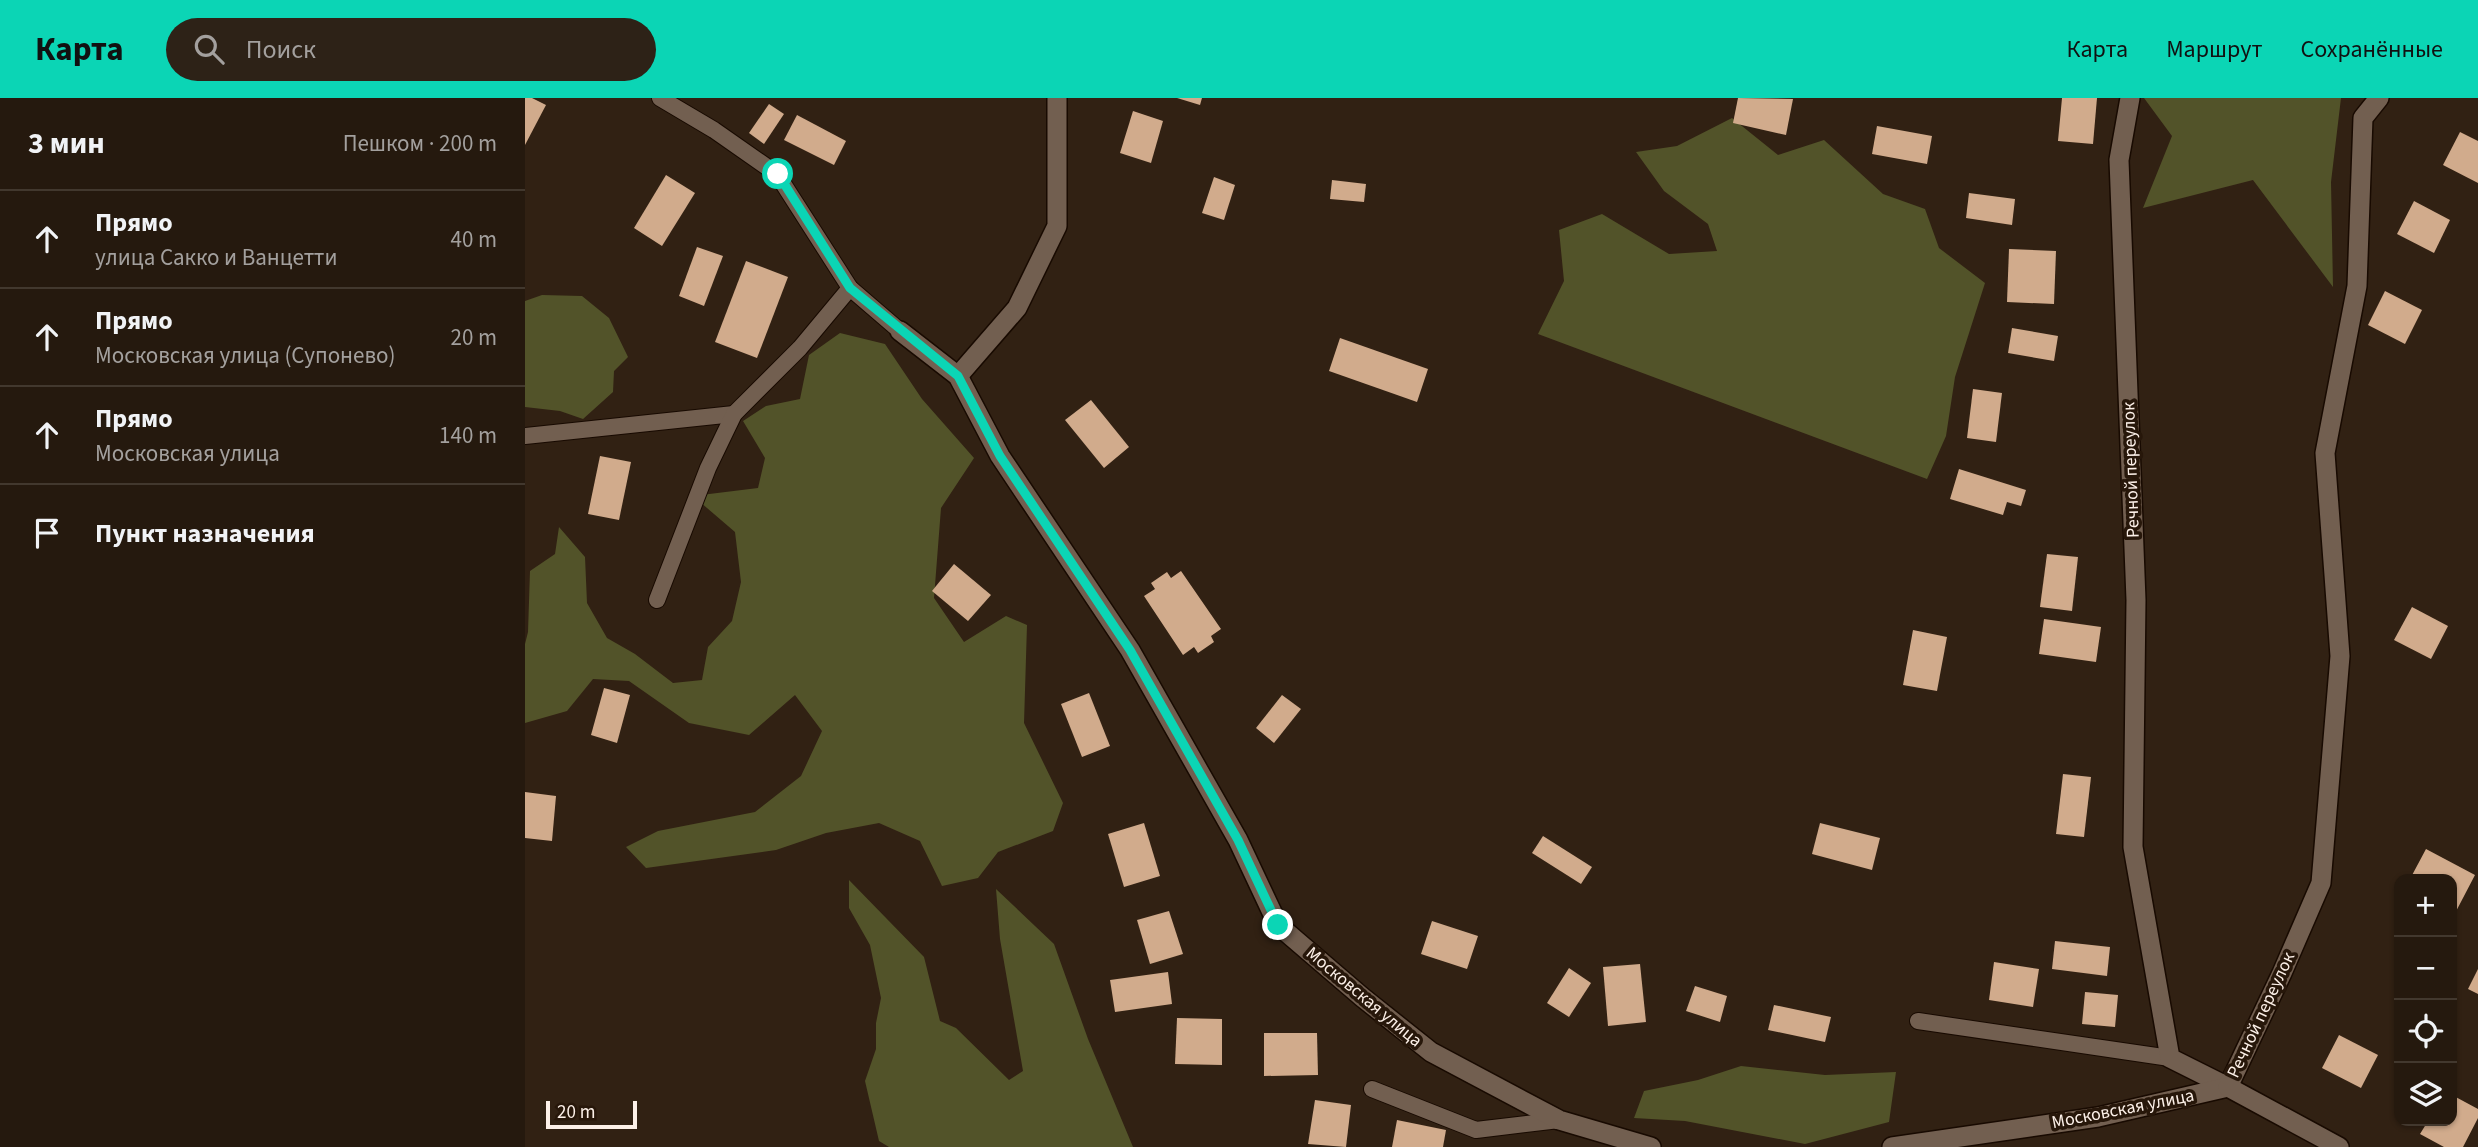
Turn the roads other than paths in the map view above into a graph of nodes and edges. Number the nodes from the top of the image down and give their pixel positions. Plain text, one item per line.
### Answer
1 (660, 98) edge
2 (1057, 98) edge
3 (2130, 98) edge
4 (2379, 98) edge
5 (850, 288) junction
6 (900, 331) joint
7 (958, 376) junction
8 (734, 414) junction
9 (525, 436) edge
10 (657, 600) dead end
11 (1918, 1021) dead end
12 (2170, 1058) junction
13 (2228, 1087) junction
14 (1372, 1088) dead end
15 (1559, 1120) junction
16 (1651, 1147) edge
17 (1892, 1147) edge
18 (2339, 1147) edge

1 - 5 lane
2 - 7 street
3 - 12 street, Речной переулок
4 - 13 street, Речной переулок
5 - 6 lane
5 - 8 lane
6 - 7 street
7 - 15 street, Московская улица
8 - 9 lane
8 - 10 lane
11 - 12 lane
12 - 13 street, Речной переулок
13 - 17 street, Московская улица
13 - 18 street
14 - 15 lane
15 - 16 street, Московская улица

